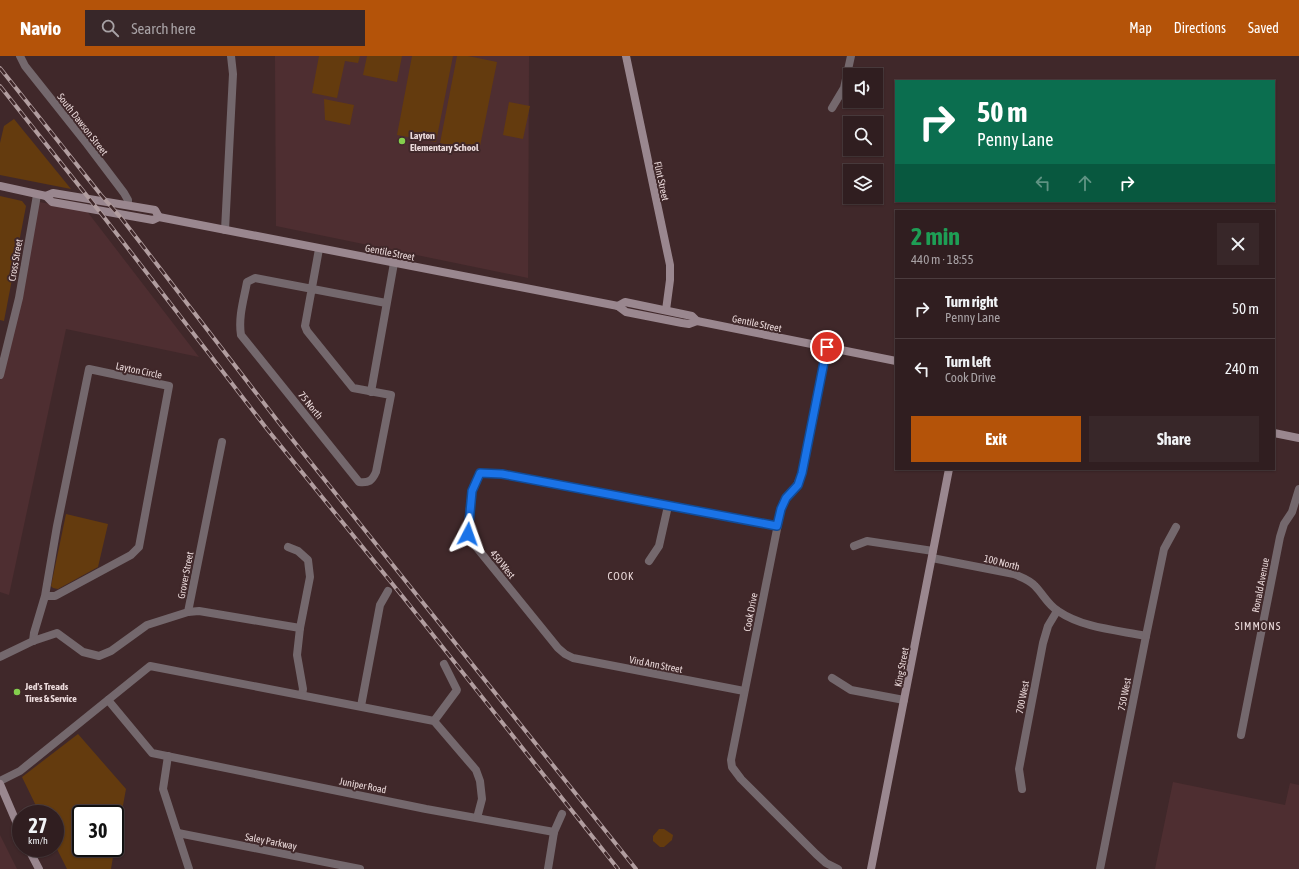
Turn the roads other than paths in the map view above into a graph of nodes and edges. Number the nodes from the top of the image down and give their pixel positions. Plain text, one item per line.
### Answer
1 (20, 56) edge
2 (231, 56) edge
3 (626, 56) edge
4 (850, 56) edge
5 (832, 108) dead end
6 (0, 186) edge
7 (37, 195) junction
8 (46, 196) junction
9 (128, 205) junction
10 (159, 217) junction
11 (225, 230) junction
12 (319, 248) junction
13 (394, 263) junction
14 (311, 289) junction
15 (386, 303) junction
16 (619, 307) junction
17 (666, 310) junction
18 (695, 322) junction
19 (827, 347) junction
20 (895, 361) edge
21 (2, 363) edge
22 (0, 375) edge
23 (372, 392) junction
24 (1275, 433) edge
25 (1299, 438) edge
26 (222, 442) dead end
27 (949, 470) edge
28 (1299, 489) edge
29 (668, 506) junction
30 (777, 526) junction
31 (1176, 527) dead end
32 (854, 546) dead end
33 (288, 548) dead end
34 (933, 555) junction
35 (649, 561) dead end
36 (388, 591) dead end
37 (45, 596) junction
38 (1057, 611) junction
39 (188, 612) junction
40 (300, 628) junction
41 (1146, 636) junction
42 (33, 641) junction
43 (565, 654) joint
44 (0, 658) edge
45 (444, 664) dead end
46 (832, 678) dead end
47 (744, 691) junction
48 (302, 695) junction
49 (108, 700) junction
50 (904, 700) junction
51 (361, 706) junction
52 (434, 721) junction
53 (1241, 735) dead end
54 (168, 756) junction
55 (0, 783) edge
56 (1022, 789) dead end
57 (12, 812) edge
58 (562, 814) dead end
59 (477, 818) junction
60 (554, 832) junction
61 (178, 833) junction
62 (33, 857) edge
63 (39, 869) edge
64 (188, 869) edge
65 (360, 869) edge
66 (548, 869) edge
67 (838, 869) edge
68 (871, 869) edge
69 (1100, 869) edge

1 - 9 street, South Dawson Street
2 - 11 street
3 - 17 main road, Flint Street
4 - 5 street
6 - 7 main road, Gentile Street
7 - 8 main road, Gentile Street
7 - 21 street, Cross Street
8 - 9 main road, Gentile Street
8 - 10 main road, Gentile Street
9 - 10 main road, Gentile Street
10 - 11 main road, Gentile Street
11 - 12 main road, Gentile Street
12 - 13 main road, Gentile Street
12 - 14 street
13 - 15 street
13 - 16 main road, Gentile Street
14 - 15 street
14 - 23 street
14 - 23 street, 75 North
15 - 23 street
16 - 17 main road, Gentile Street
16 - 18 main road, Gentile Street
17 - 18 main road, Gentile Street
18 - 19 main road, Gentile Street
19 - 20 main road, Gentile Street
19 - 30 street, Cook Drive
21 - 22 street, Cross Street
24 - 25 main road
26 - 39 street, Grover Street
27 - 34 main road, King Street
28 - 53 street, Ronald Avenue
29 - 30 street
29 - 35 street
29 - 43 street, 450 West
30 - 47 street, Cook Drive
31 - 41 street, 750 West
32 - 34 street, 100 North
33 - 40 street
34 - 38 street, 100 North
34 - 50 main road, King Street
36 - 51 street
37 - 37 street, Layton Circle
37 - 42 street, Layton Circle
38 - 41 street, 100 North
38 - 56 street, 700 West
39 - 40 street
39 - 42 street, Grover Street
40 - 48 street
41 - 69 street, 750 West
42 - 44 street
43 - 47 street, Vird Ann Street
45 - 52 street
46 - 50 street
47 - 67 street, Cook Drive
48 - 49 street
48 - 51 street
49 - 54 street, Juniper Road
49 - 55 street
50 - 68 main road, King Street
51 - 52 street
52 - 59 street
54 - 59 street, Juniper Road
54 - 61 street
55 - 57 main road
58 - 60 street
59 - 60 street, Juniper Road
60 - 66 street
61 - 64 street
61 - 65 street, Saley Parkway
62 - 63 main road

